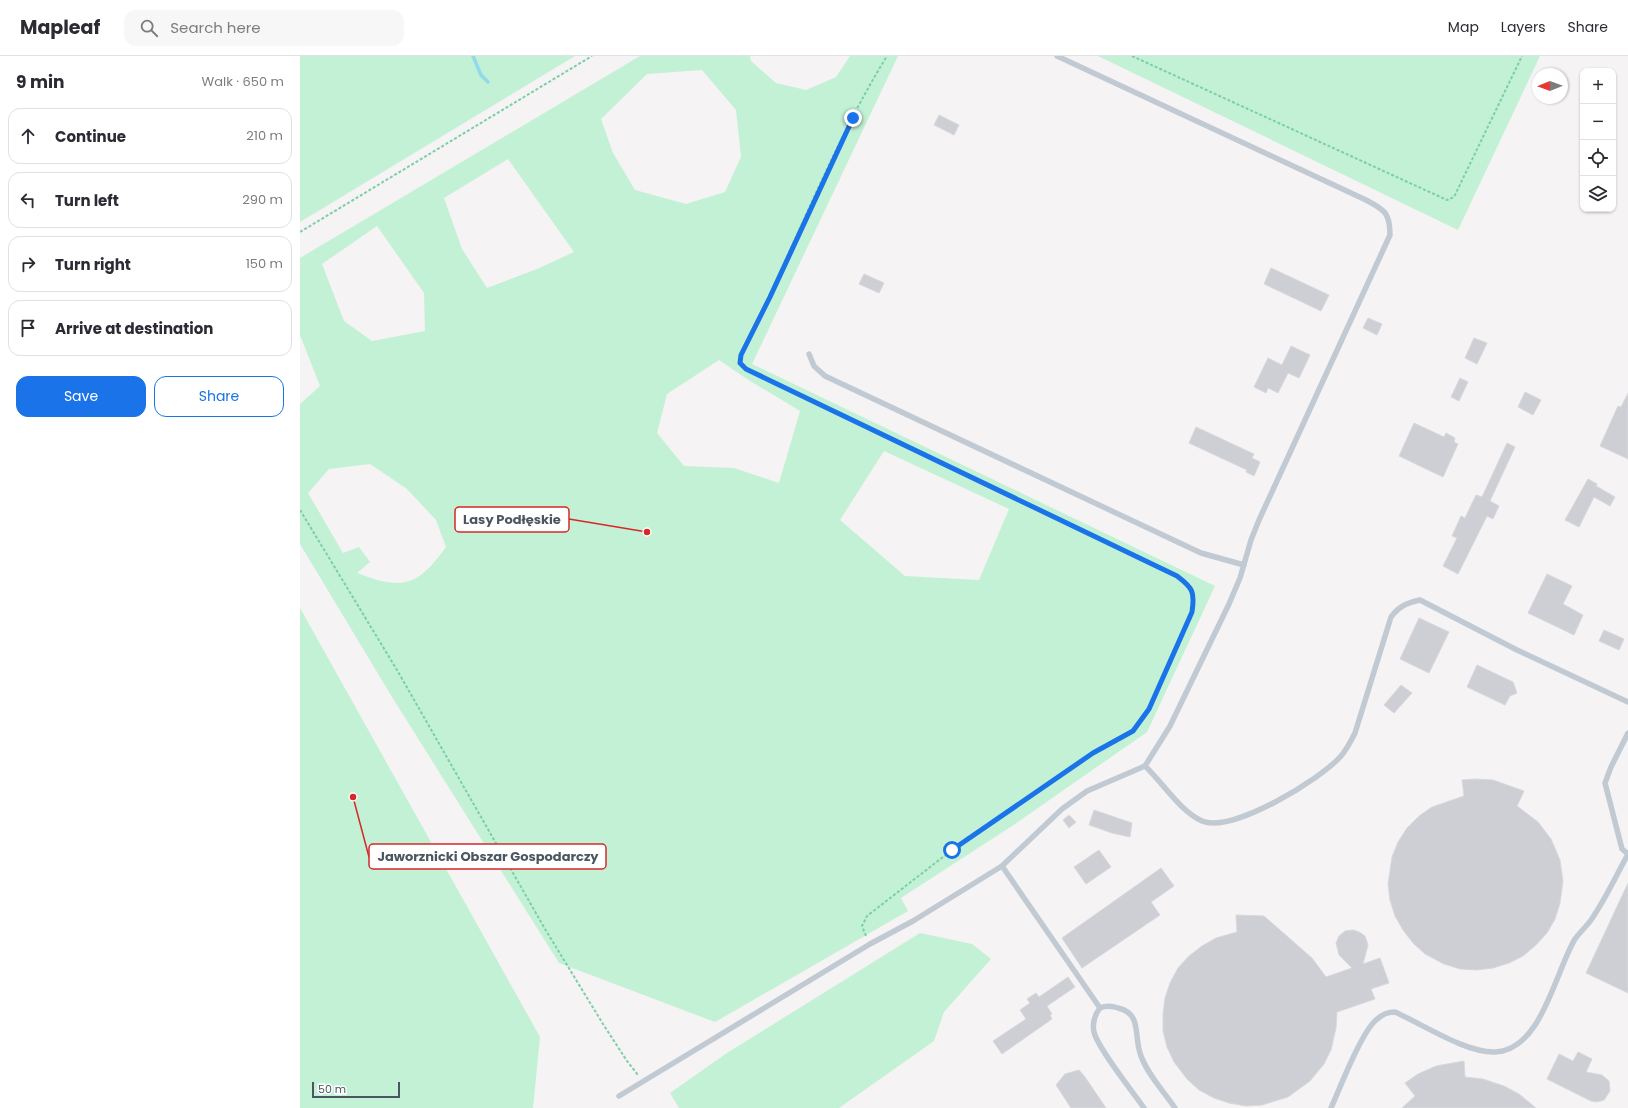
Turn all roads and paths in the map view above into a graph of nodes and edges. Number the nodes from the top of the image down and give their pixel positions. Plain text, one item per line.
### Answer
1 (592, 56) edge
2 (887, 56) edge
3 (1057, 56) edge
4 (1132, 56) edge
5 (1522, 56) edge
6 (300, 232) edge
7 (809, 354) dead end
8 (300, 510) edge
9 (1244, 565) junction
10 (1628, 702) edge
11 (1628, 734) edge
12 (1145, 766) junction
13 (1628, 854) edge
14 (1002, 866) junction
15 (870, 944) junction
16 (1100, 1008) junction
17 (644, 1081) junction
18 (619, 1096) dead end
19 (1173, 1107) edge
20 (1144, 1108) edge
21 (1331, 1108) edge

1 - 6 path
2 - 15 path
3 - 9 lane
4 - 5 path
7 - 9 lane
8 - 17 path
9 - 12 lane
10 - 12 lane
11 - 13 lane
12 - 14 lane
13 - 21 lane
14 - 15 lane
14 - 16 lane
15 - 17 lane
16 - 19 lane
16 - 20 lane
17 - 18 lane

